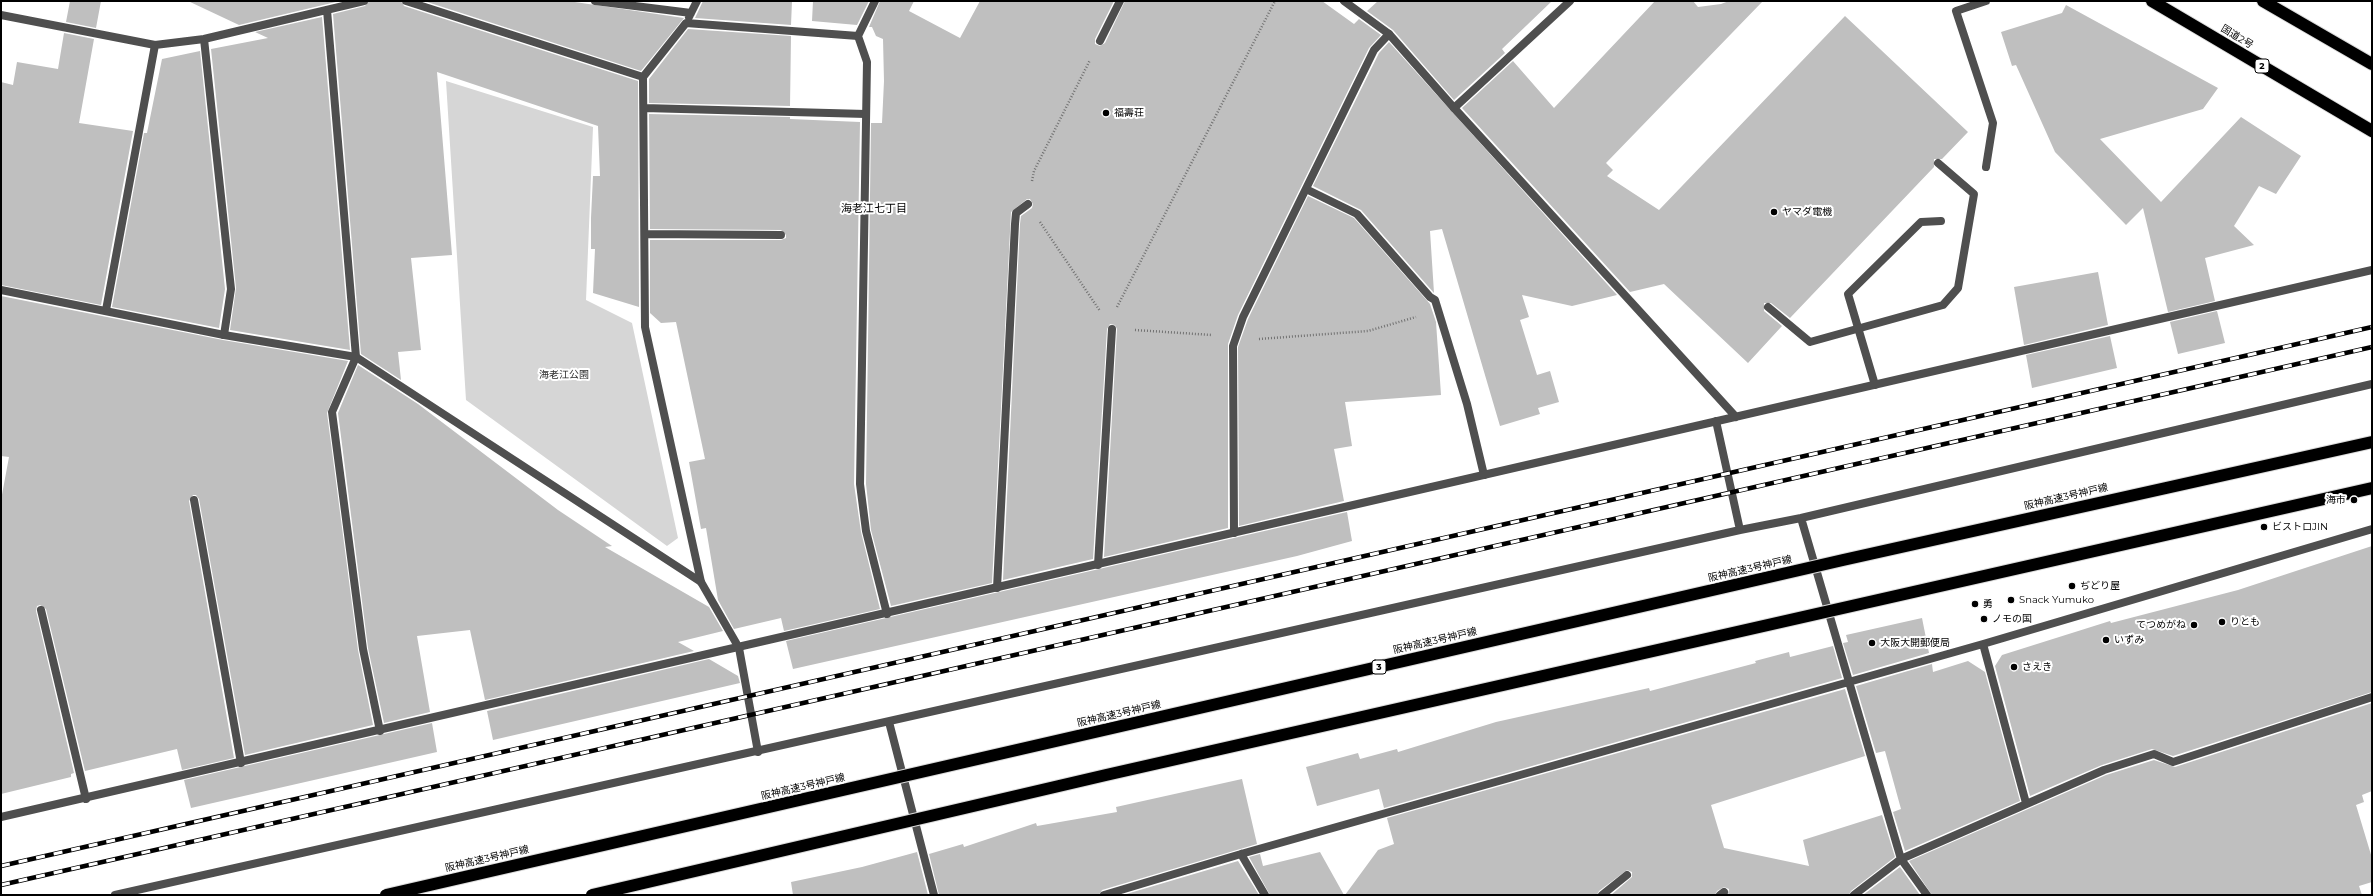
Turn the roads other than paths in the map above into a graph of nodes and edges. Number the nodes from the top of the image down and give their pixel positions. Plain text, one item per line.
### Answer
1 (364, 1) edge
2 (406, 1) edge
3 (601, 1) edge
4 (697, 1) edge
5 (875, 1) edge
6 (1120, 1) edge
7 (1344, 1) edge
8 (1570, 1) edge
9 (1986, 1) edge
10 (2152, 1) edge
11 (2263, 1) edge
12 (326, 10) junction
13 (691, 13) junction
14 (1, 15) edge
15 (686, 23) junction
16 (1389, 34) junction
17 (858, 36) junction
18 (204, 38) junction
19 (1100, 41) road end
20 (155, 45) junction
21 (2372, 64) edge
22 (643, 77) junction
23 (644, 108) junction
24 (1454, 108) junction
25 (866, 114) junction
26 (2372, 131) edge
27 (1938, 163) dead end
28 (1986, 167) dead end
29 (1306, 189) junction
30 (1028, 204) road end
31 (1941, 221) dead end
32 (645, 234) junction
33 (781, 235) dead end
34 (2372, 270) edge
35 (1, 290) edge
36 (1768, 306) dead end
37 (106, 310) junction
38 (1112, 329) road end
39 (224, 335) junction
40 (356, 357) junction
41 (1875, 384) junction
42 (2372, 384) edge
43 (1736, 417) junction
44 (1716, 422) junction
45 (2372, 442) edge
46 (1484, 475) junction
47 (2372, 488) edge
48 (194, 500) dead end
49 (1801, 518) junction
50 (2372, 529) edge
51 (1740, 530) junction
52 (1234, 533) junction
53 (1098, 565) junction
54 (701, 582) junction
55 (997, 588) junction
56 (41, 610) dead end
57 (887, 614) junction
58 (1983, 644) junction
59 (739, 648) junction
60 (1848, 682) junction
61 (2372, 697) edge
62 (889, 722) junction
63 (380, 731) junction
64 (758, 752) junction
65 (242, 763) junction
66 (86, 799) junction
67 (2026, 803) junction
68 (1, 817) edge
69 (1241, 854) junction
70 (1901, 859) junction
71 (1627, 875) dead end
72 (115, 895) edge
73 (386, 895) edge
74 (592, 895) edge
75 (934, 895) edge
76 (1104, 895) edge
77 (1265, 895) edge
78 (1602, 895) edge
79 (1854, 895) edge
80 (1927, 895) edge

1 - 12 street
2 - 22 street
3 - 13 street
4 - 13 street
5 - 17 street
6 - 19 street
7 - 16 street
8 - 24 street
9 - 28 street
10 - 26 highway, 国道2号 / 2
11 - 21 highway
12 - 18 street
12 - 40 street
13 - 15 street
14 - 20 street
15 - 17 street
15 - 22 street
16 - 24 street
16 - 29 street
17 - 25 street
18 - 20 street
18 - 39 street
20 - 37 street
22 - 23 street
23 - 25 street
23 - 32 street
24 - 43 street
25 - 57 street
27 - 36 street, bridge
29 - 46 street
29 - 52 street
30 - 55 street
31 - 41 street
32 - 33 street
32 - 54 street
34 - 41 street
35 - 37 street
37 - 39 street
38 - 53 street
39 - 40 street
40 - 54 street
40 - 63 street
41 - 43 street
42 - 49 street
43 - 44 street
44 - 46 street
44 - 51 street
45 - 73 highway, 阪神高速3号神戸線 / 3, bridge
46 - 52 street
47 - 74 highway, bridge
48 - 65 street
49 - 51 street
49 - 60 street
50 - 58 street
51 - 62 street
52 - 53 street
53 - 55 street
54 - 59 street
55 - 57 street
56 - 66 street
57 - 59 street
58 - 60 street
58 - 67 street
59 - 63 street
59 - 64 street
60 - 69 street
60 - 70 street
61 - 67 street
62 - 64 street
62 - 75 street
63 - 65 street
64 - 72 street
65 - 66 street
66 - 68 street
67 - 70 street
69 - 76 street
69 - 77 street
70 - 79 street
70 - 80 street
71 - 78 street

